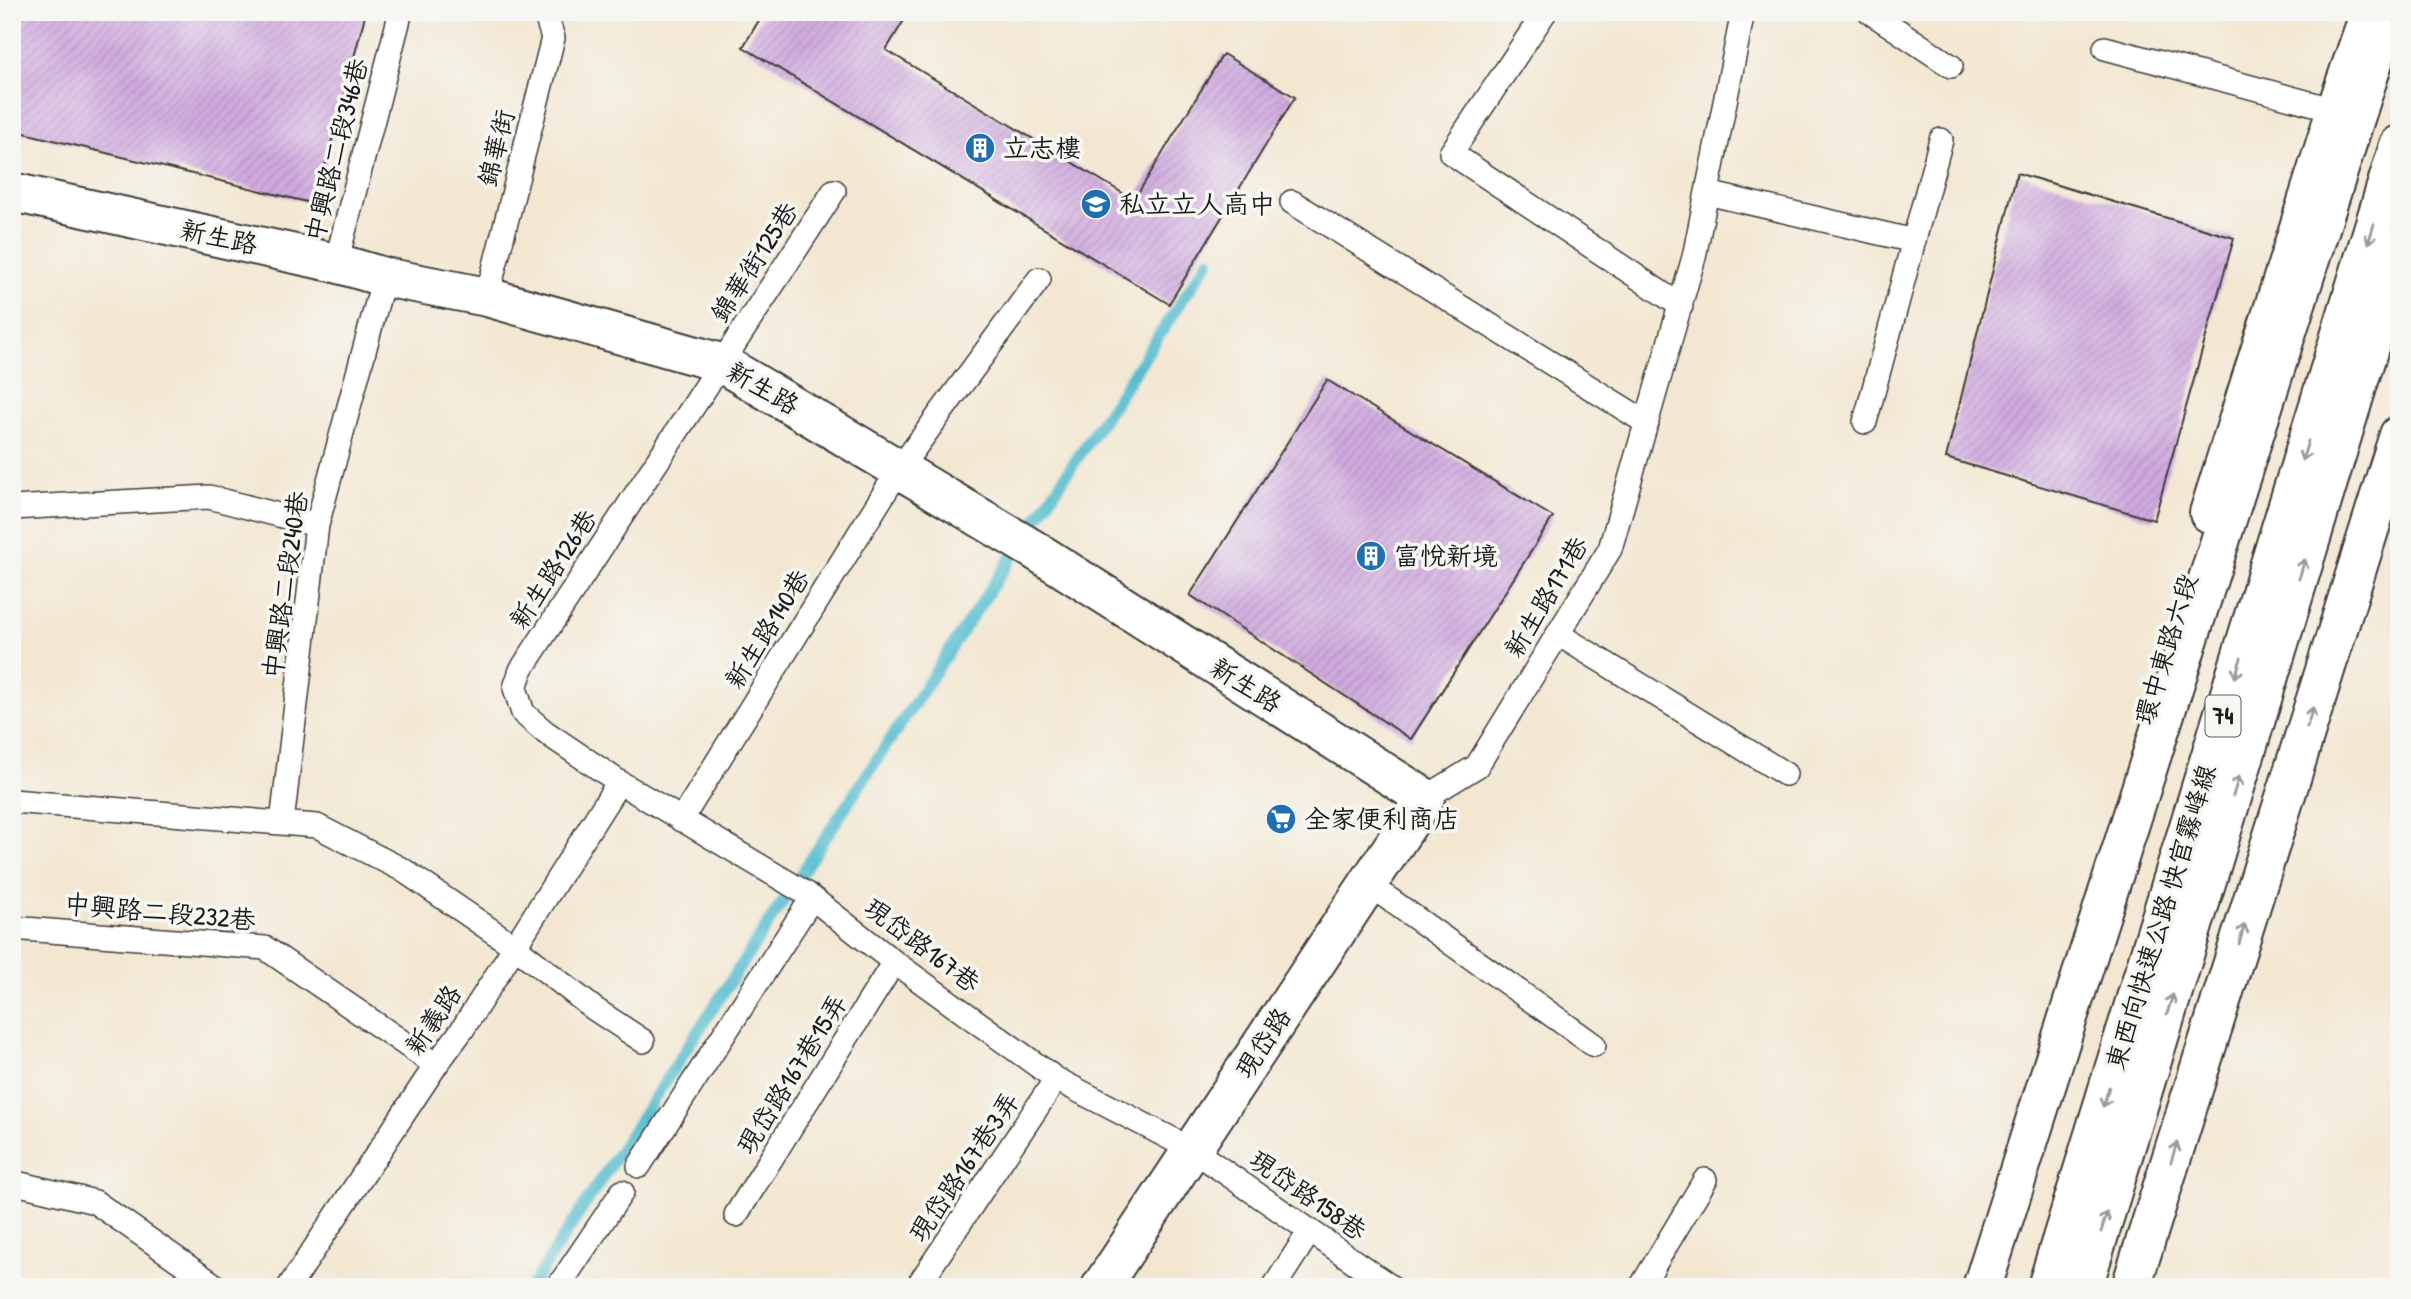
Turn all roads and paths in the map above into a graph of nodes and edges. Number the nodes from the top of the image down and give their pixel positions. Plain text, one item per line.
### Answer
1 (397, 12) edge
2 (545, 12) edge
3 (1545, 12) edge
4 (1743, 12) edge
5 (1870, 12) edge
6 (2370, 12) edge
7 (2389, 12) edge
8 (2105, 48) dead end
9 (1951, 66) dead end
10 (2336, 110) junction
11 (1941, 140) dead end
12 (2399, 145) edge
13 (834, 191) dead end
14 (12, 192) edge
15 (1707, 193) junction
16 (1292, 202) dead end
17 (1914, 241) junction
18 (2399, 249) edge
19 (336, 263) junction
20 (384, 277) junction
21 (1039, 279) dead end
22 (487, 297) junction
23 (1681, 306) junction
24 (721, 363) junction
25 (1865, 422) dead end
26 (1647, 423) junction
27 (2399, 435) edge
28 (900, 468) junction
29 (12, 508) edge
30 (317, 525) junction
31 (1558, 634) junction
32 (1785, 774) dead end
33 (619, 782) junction
34 (1425, 798) junction
35 (12, 802) edge
36 (681, 820) junction
37 (282, 823) junction
38 (1368, 884) junction
39 (810, 896) junction
40 (12, 928) edge
41 (514, 946) junction
42 (894, 962) junction
43 (643, 1041) dead end
44 (1594, 1045) dead end
45 (436, 1065) junction
46 (1056, 1079) junction
47 (1193, 1150) junction
48 (639, 1166) dead end
49 (1705, 1180) dead end
50 (12, 1182) edge
51 (622, 1192) dead end
52 (736, 1215) dead end
53 (1310, 1231) junction
54 (217, 1287) edge
55 (289, 1287) edge
56 (558, 1287) edge
57 (917, 1287) edge
58 (1101, 1287) edge
59 (1274, 1287) edge
60 (1391, 1287) edge
61 (1641, 1287) edge
62 (1963, 1287) edge
63 (1982, 1287) edge
64 (2047, 1287) edge
65 (2083, 1287) edge
66 (2131, 1287) edge

1 - 19 lane, 中興路二段346巷
2 - 22 lane, 錦華街
3 - 23 lane
4 - 15 lane, 新生路171巷
5 - 9 lane
6 - 10 main road, 環中東路六段
7 - 63 main road
8 - 10 lane
10 - 62 main road, 環中東路六段
11 - 17 lane
12 -> 64 main road, 東西向快速公路 快官霧峰線 / 74
13 - 24 lane, 錦華街125巷
14 - 19 main road, 新生路
15 - 17 lane
15 - 23 lane, 新生路171巷
16 - 26 lane
17 - 25 lane
65 -> 18 main road
19 - 20 main road, 新生路
20 - 22 main road, 新生路
20 - 30 lane, 中興路二段240巷
21 - 28 lane, 新生路140巷
22 - 24 main road, 新生路
23 - 26 lane, 新生路171巷
24 - 28 main road, 新生路
24 - 33 lane, 新生路126巷
26 - 31 lane, 新生路171巷
66 -> 27 main road
28 - 34 main road, 新生路
28 - 36 lane, 新生路140巷
29 - 30 lane
30 - 37 lane, 中興路二段240巷
31 - 32 lane
31 - 34 lane, 新生路171巷
33 - 36 lane, 現岱路167巷
33 - 41 lane, 新義路
34 - 38 main road, 現岱路
35 - 37 lane
36 - 39 lane, 現岱路167巷
37 - 41 lane
38 - 44 lane
38 - 47 main road, 現岱路
39 - 42 lane, 現岱路167巷
39 - 48 lane
40 - 45 lane, 中興路二段232巷
41 - 43 lane
41 - 45 lane, 新義路
42 - 46 lane, 現岱路167巷
42 - 52 lane, 現岱路167巷15弄
45 - 55 lane, 新義路
46 - 47 lane, 現岱路167巷
46 - 57 lane, 現岱路167巷3弄
47 - 53 lane, 現岱路158巷
47 - 58 main road, 現岱路
49 - 61 lane
50 - 54 lane
51 - 56 lane
53 - 59 lane
53 - 60 lane, 現岱路158巷

